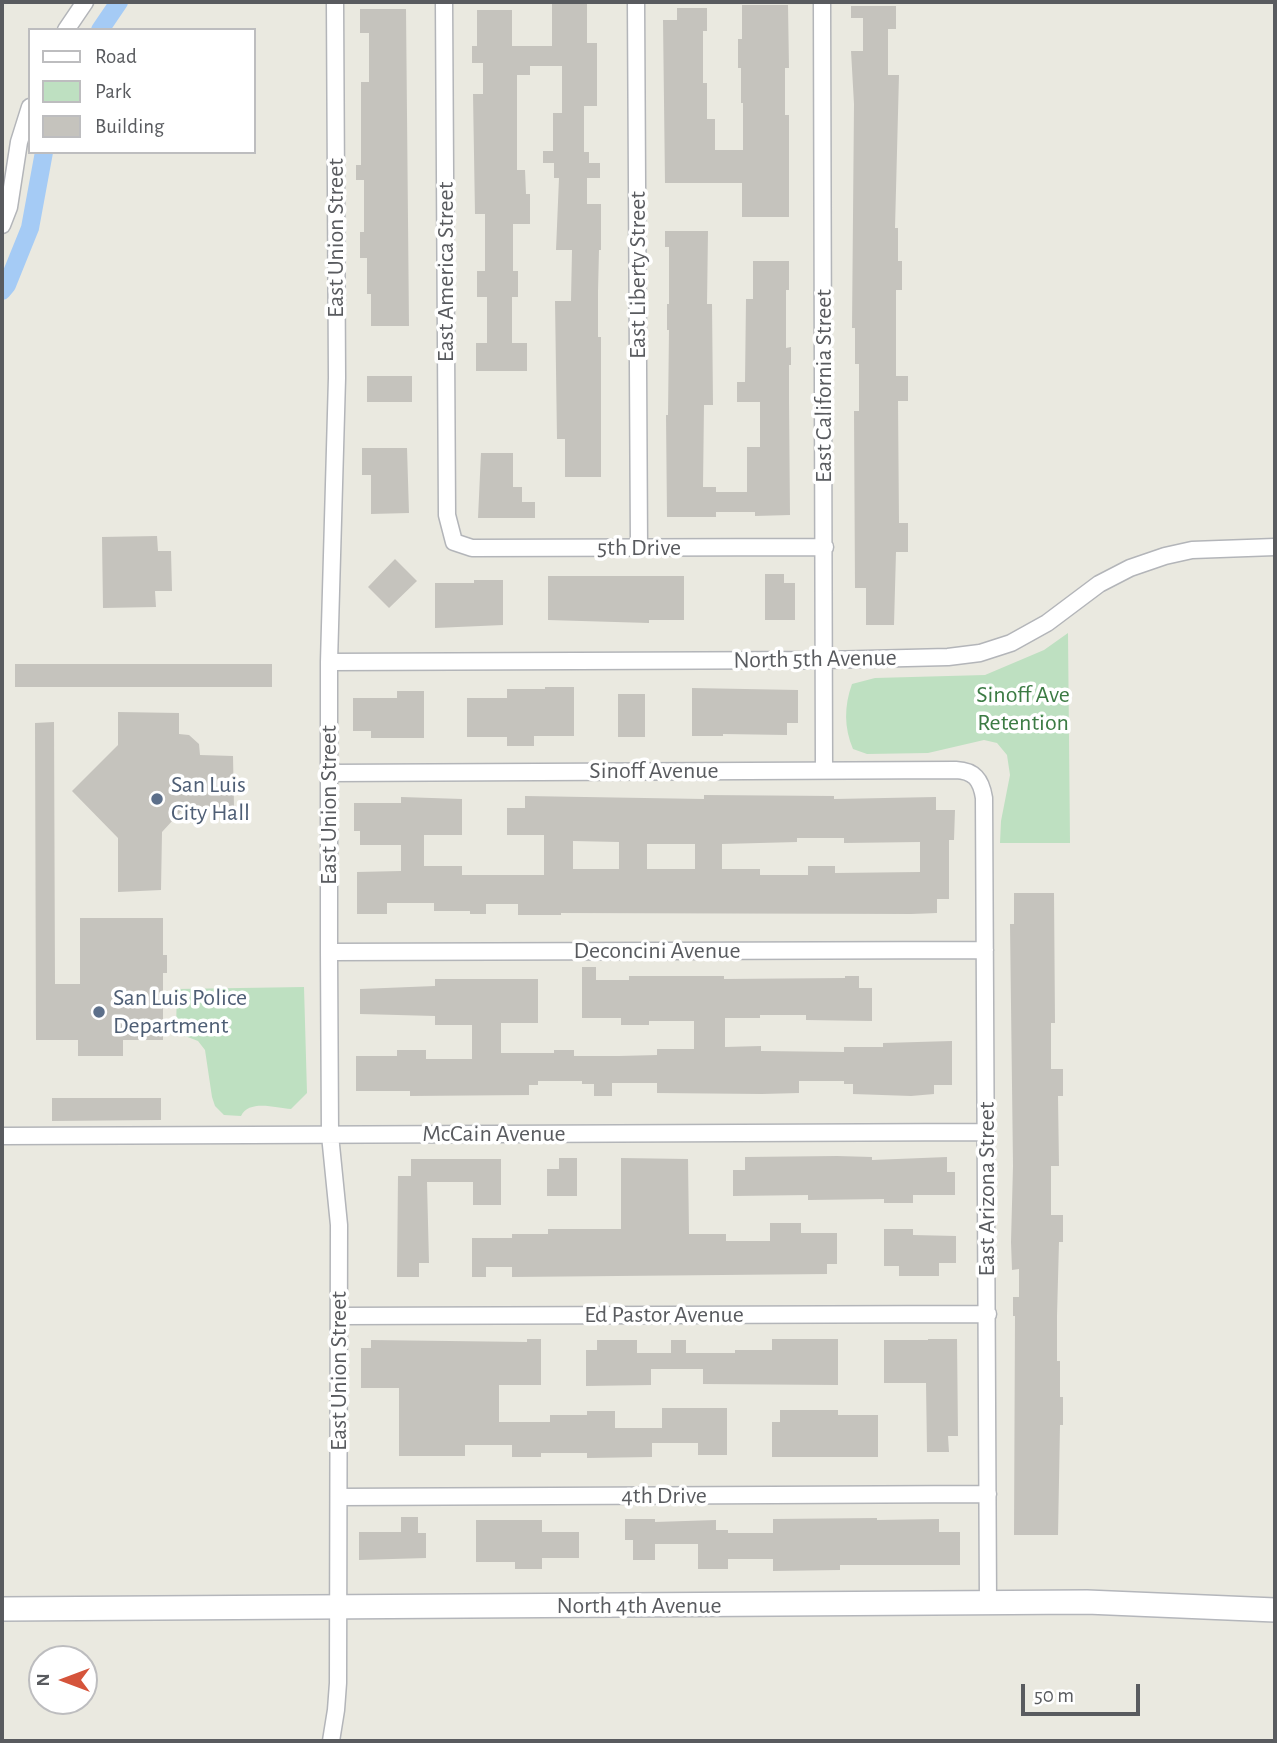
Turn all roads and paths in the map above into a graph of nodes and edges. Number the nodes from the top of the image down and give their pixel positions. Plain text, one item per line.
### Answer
1 (85, 2) edge
2 (335, 2) edge
3 (444, 2) edge
4 (636, 2) edge
5 (822, 2) edge
6 (67, 28) edge
7 (28, 113) edge
8 (2, 225) edge
9 (454, 542) joint
10 (825, 547) junction
11 (1275, 547) edge
12 (639, 548) junction
13 (825, 660) junction
14 (329, 662) junction
15 (824, 770) junction
16 (329, 773) junction
17 (976, 776) joint
18 (985, 950) junction
19 (329, 952) junction
20 (986, 1132) junction
21 (330, 1135) junction
22 (2, 1136) edge
23 (988, 1314) junction
24 (340, 1316) junction
25 (988, 1494) junction
26 (339, 1497) junction
27 (988, 1604) junction
28 (339, 1607) junction
29 (2, 1609) edge
30 (1275, 1610) edge
31 (331, 1741) edge

1 - 6 street
2 - 14 street, East Union Street
3 - 9 street, East America Street
4 - 12 street, East Liberty Street
5 - 10 street, East California Street
7 - 8 street
9 - 12 street, 5th Drive
10 - 12 street, 5th Drive
10 - 13 street, East California Street
11 - 13 street, North 5th Avenue
13 - 14 street, North 5th Avenue
13 - 15 street, East California Street
14 - 16 street, East Union Street
15 - 16 street, Sinoff Avenue
15 - 17 street, Sinoff Avenue
16 - 19 street, East Union Street
17 - 18 street, East Arizona Street
18 - 19 street, Deconcini Avenue
18 - 20 street, East Arizona Street
19 - 21 street, East Union Street
20 - 21 street, McCain Avenue
20 - 23 street, East Arizona Street
21 - 22 street, McCain Avenue
21 - 24 street, East Union Street
23 - 24 street, Ed Pastor Avenue
23 - 25 street, East Arizona Street
24 - 26 street, East Union Street
25 - 26 street, 4th Drive
25 - 27 street, East Arizona Street
26 - 28 street, East Union Street
27 - 28 street, North 4th Avenue
27 - 30 street, North 4th Avenue
28 - 29 street, North 4th Avenue
28 - 31 street, East Union Street

